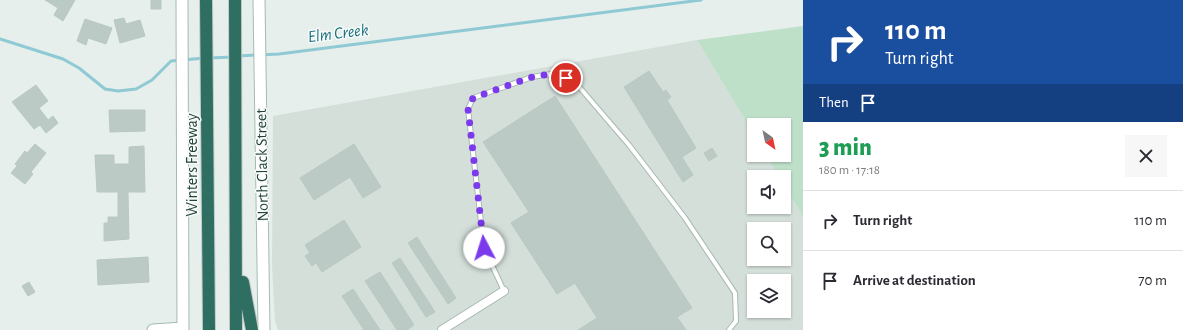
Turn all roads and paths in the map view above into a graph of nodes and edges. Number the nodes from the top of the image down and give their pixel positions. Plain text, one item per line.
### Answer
1 (182, 0) edge
2 (206, 0) edge
3 (235, 0) edge
4 (259, 0) edge
5 (236, 236) junction
6 (504, 291) joint
7 (183, 329) edge
8 (153, 330) edge
9 (209, 330) edge
10 (236, 330) edge
11 (252, 330) edge
12 (264, 330) edge
13 (442, 330) edge
14 (729, 330) edge

1 - 7 main road
2 - 9 highway, Winters Freeway
3 - 5 highway
4 - 12 main road, North Clack Street
5 - 10 highway
5 - 11 highway
6 - 13 street
6 - 14 lane
7 - 8 main road

